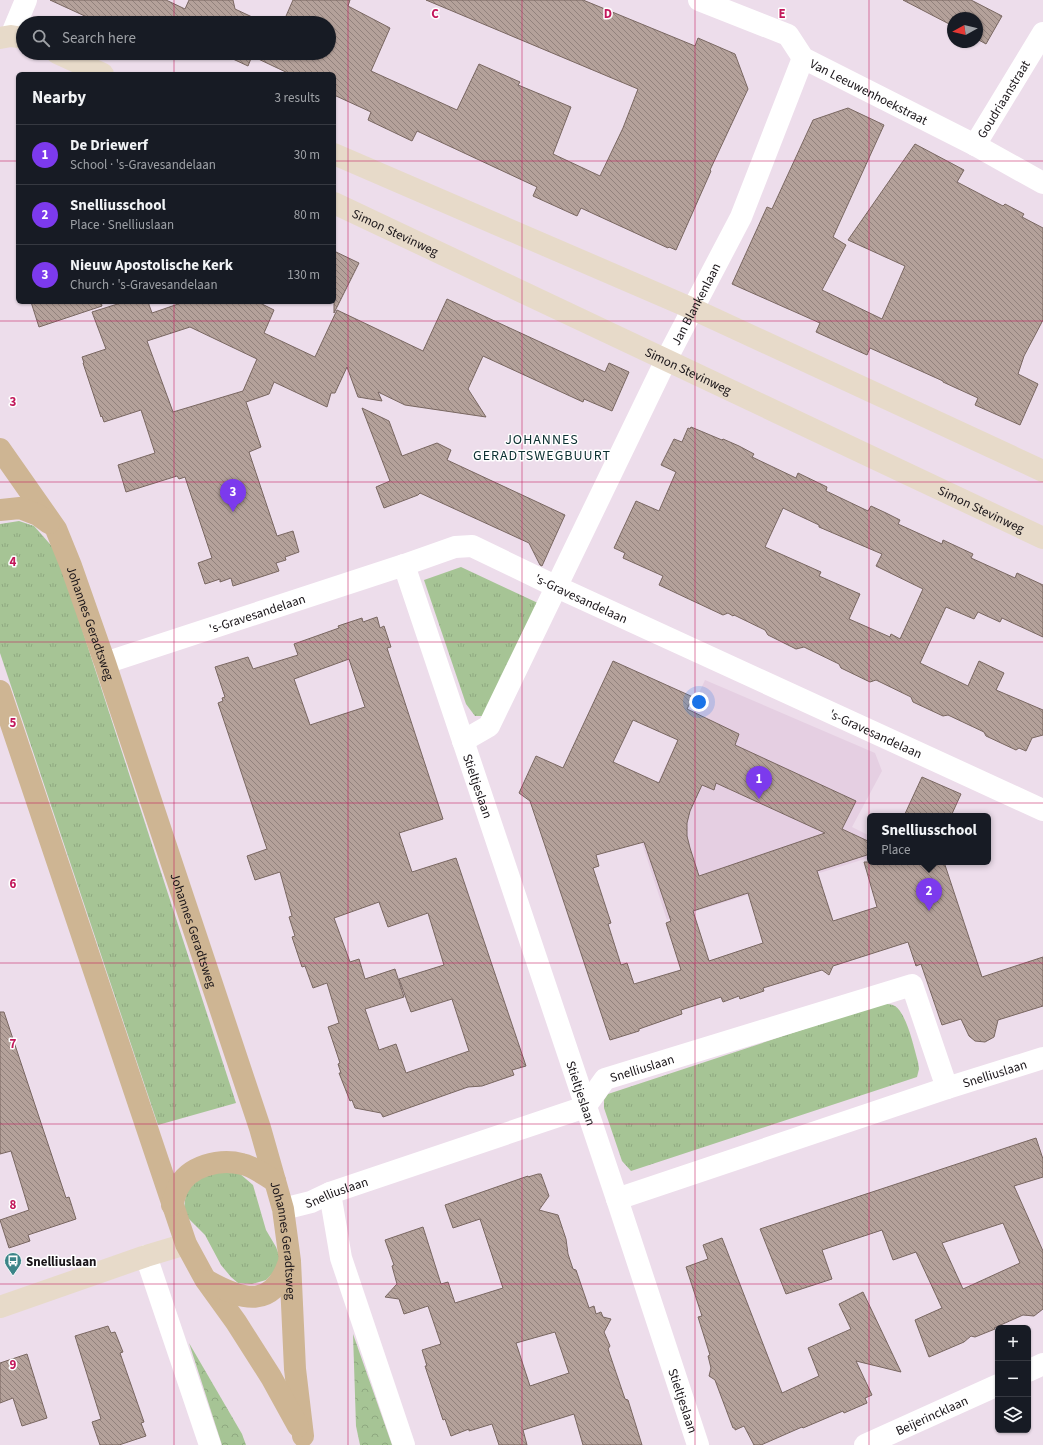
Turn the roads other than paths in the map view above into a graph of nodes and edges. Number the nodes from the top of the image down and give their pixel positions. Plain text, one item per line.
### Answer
1 (26, 0) edge
2 (699, 0) edge
3 (20, 16) edge
4 (16, 25) edge
5 (1043, 33) edge
6 (11, 38) edge
7 (803, 58) junction
8 (72, 60) edge
9 (99, 72) edge
10 (975, 146) junction
11 (336, 155) edge
12 (1043, 183) edge
13 (336, 204) edge
14 (693, 308) junction
15 (666, 360) junction
16 (0, 449) edge
17 (1043, 470) edge
18 (0, 510) edge
19 (56, 529) junction
20 (1043, 538) edge
21 (404, 565) junction
22 (557, 587) junction
23 (105, 663) junction
24 (0, 691) edge
25 (464, 741) junction
26 (1043, 810) edge
27 (1043, 1058) edge
28 (947, 1088) junction
29 (585, 1107) junction
30 (275, 1181) junction
31 (330, 1193) junction
32 (617, 1199) junction
33 (172, 1205) junction
34 (283, 1209) junction
35 (186, 1244) junction
36 (146, 1256) junction
37 (290, 1261) junction
38 (205, 1279) junction
39 (0, 1307) edge
40 (1043, 1364) edge
41 (1031, 1370) edge
42 (995, 1386) edge
43 (305, 1440) edge
44 (210, 1445) edge
45 (404, 1445) edge
46 (698, 1445) edge
47 (865, 1445) edge

1 - 3 street
2 - 7 street, Van Leeuwenhoekstraat
4 - 6 street
5 - 10 street, Goudriaanstraat
7 - 10 street, Van Leeuwenhoekstraat
7 - 14 street, Jan Blankenlaan
8 - 9 street
10 - 12 street, Van Leeuwenhoekstraat
11 - 14 street
13 - 15 street, Simon Stevinweg
14 - 15 street, Jan Blankenlaan
14 - 17 street
15 - 20 street, Simon Stevinweg
15 - 22 street, Jan Blankenlaan
16 - 19 main road, Johannes Geradtsweg
18 - 19 main road
19 - 23 main road, Johannes Geradtsweg
21 - 22 street, 's-Gravesandelaan
21 - 23 street, 's-Gravesandelaan
21 - 25 street, Stieltjeslaan
22 - 25 street, Stieltjeslaan
22 - 26 street, 's-Gravesandelaan
23 - 30 main road, Johannes Geradtsweg
24 - 33 main road, Johannes Geradtsweg
25 - 29 street, Stieltjeslaan
27 - 28 street, Snelliuslaan
28 - 29 street, Snelliuslaan
28 - 32 street, Snelliuslaan
29 - 31 street, Snelliuslaan
29 - 32 street, Stieltjeslaan
30 - 33 main road
30 - 34 main road, Johannes Geradtsweg
31 - 34 street, Snelliuslaan
31 - 45 street
32 - 46 street, Stieltjeslaan
33 - 35 main road, Johannes Geradtsweg
34 - 37 main road, Johannes Geradtsweg
35 - 36 street
35 - 38 main road, Johannes Geradtsweg
36 - 39 street
36 - 44 street
37 - 38 main road
37 - 43 main road, Johannes Geradtsweg
38 - 43 main road, Johannes Geradtsweg
40 - 41 street
42 - 47 street, Beijerincklaan

